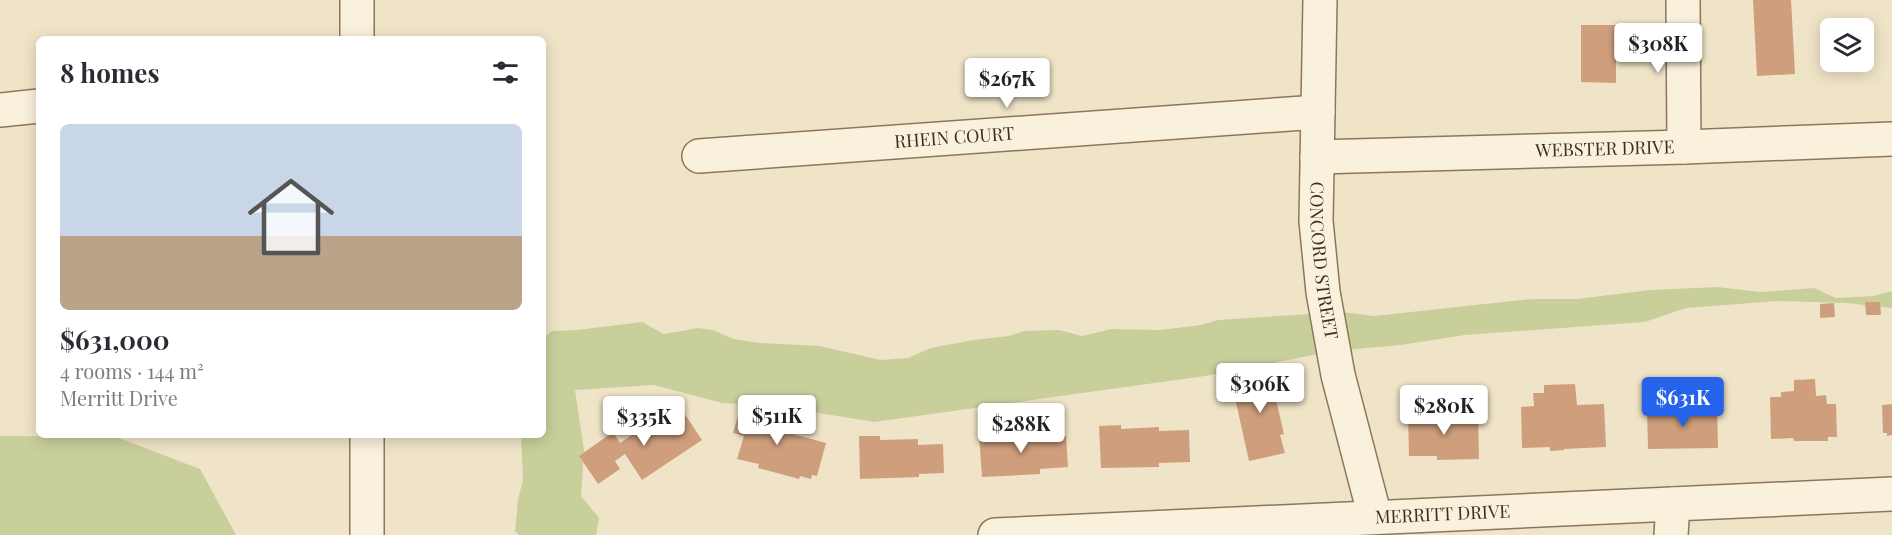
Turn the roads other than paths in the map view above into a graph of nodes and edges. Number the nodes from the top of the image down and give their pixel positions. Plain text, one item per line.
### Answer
1 (357, 0) edge
2 (1320, 0) edge
3 (1683, 0) edge
4 (357, 36) edge
5 (36, 106) edge
6 (0, 110) edge
7 (1318, 112) junction
8 (1892, 139) edge
9 (1683, 147) junction
10 (699, 156) dead end
11 (1317, 157) junction
12 (367, 438) edge
13 (1892, 494) edge
14 (1375, 517) junction
15 (1672, 519) edge
16 (367, 535) edge
17 (995, 535) edge

1 - 4 street
2 - 7 street, CONCORD STREET
3 - 9 street
5 - 6 street
7 - 10 street, RHEIN COURT
7 - 11 street, CONCORD STREET
8 - 9 street, WEBSTER DRIVE
9 - 11 street, WEBSTER DRIVE
11 - 14 street, CONCORD STREET
12 - 16 street
13 - 15 street, MERRITT DRIVE
14 - 15 street, MERRITT DRIVE
14 - 17 street, MERRITT DRIVE

